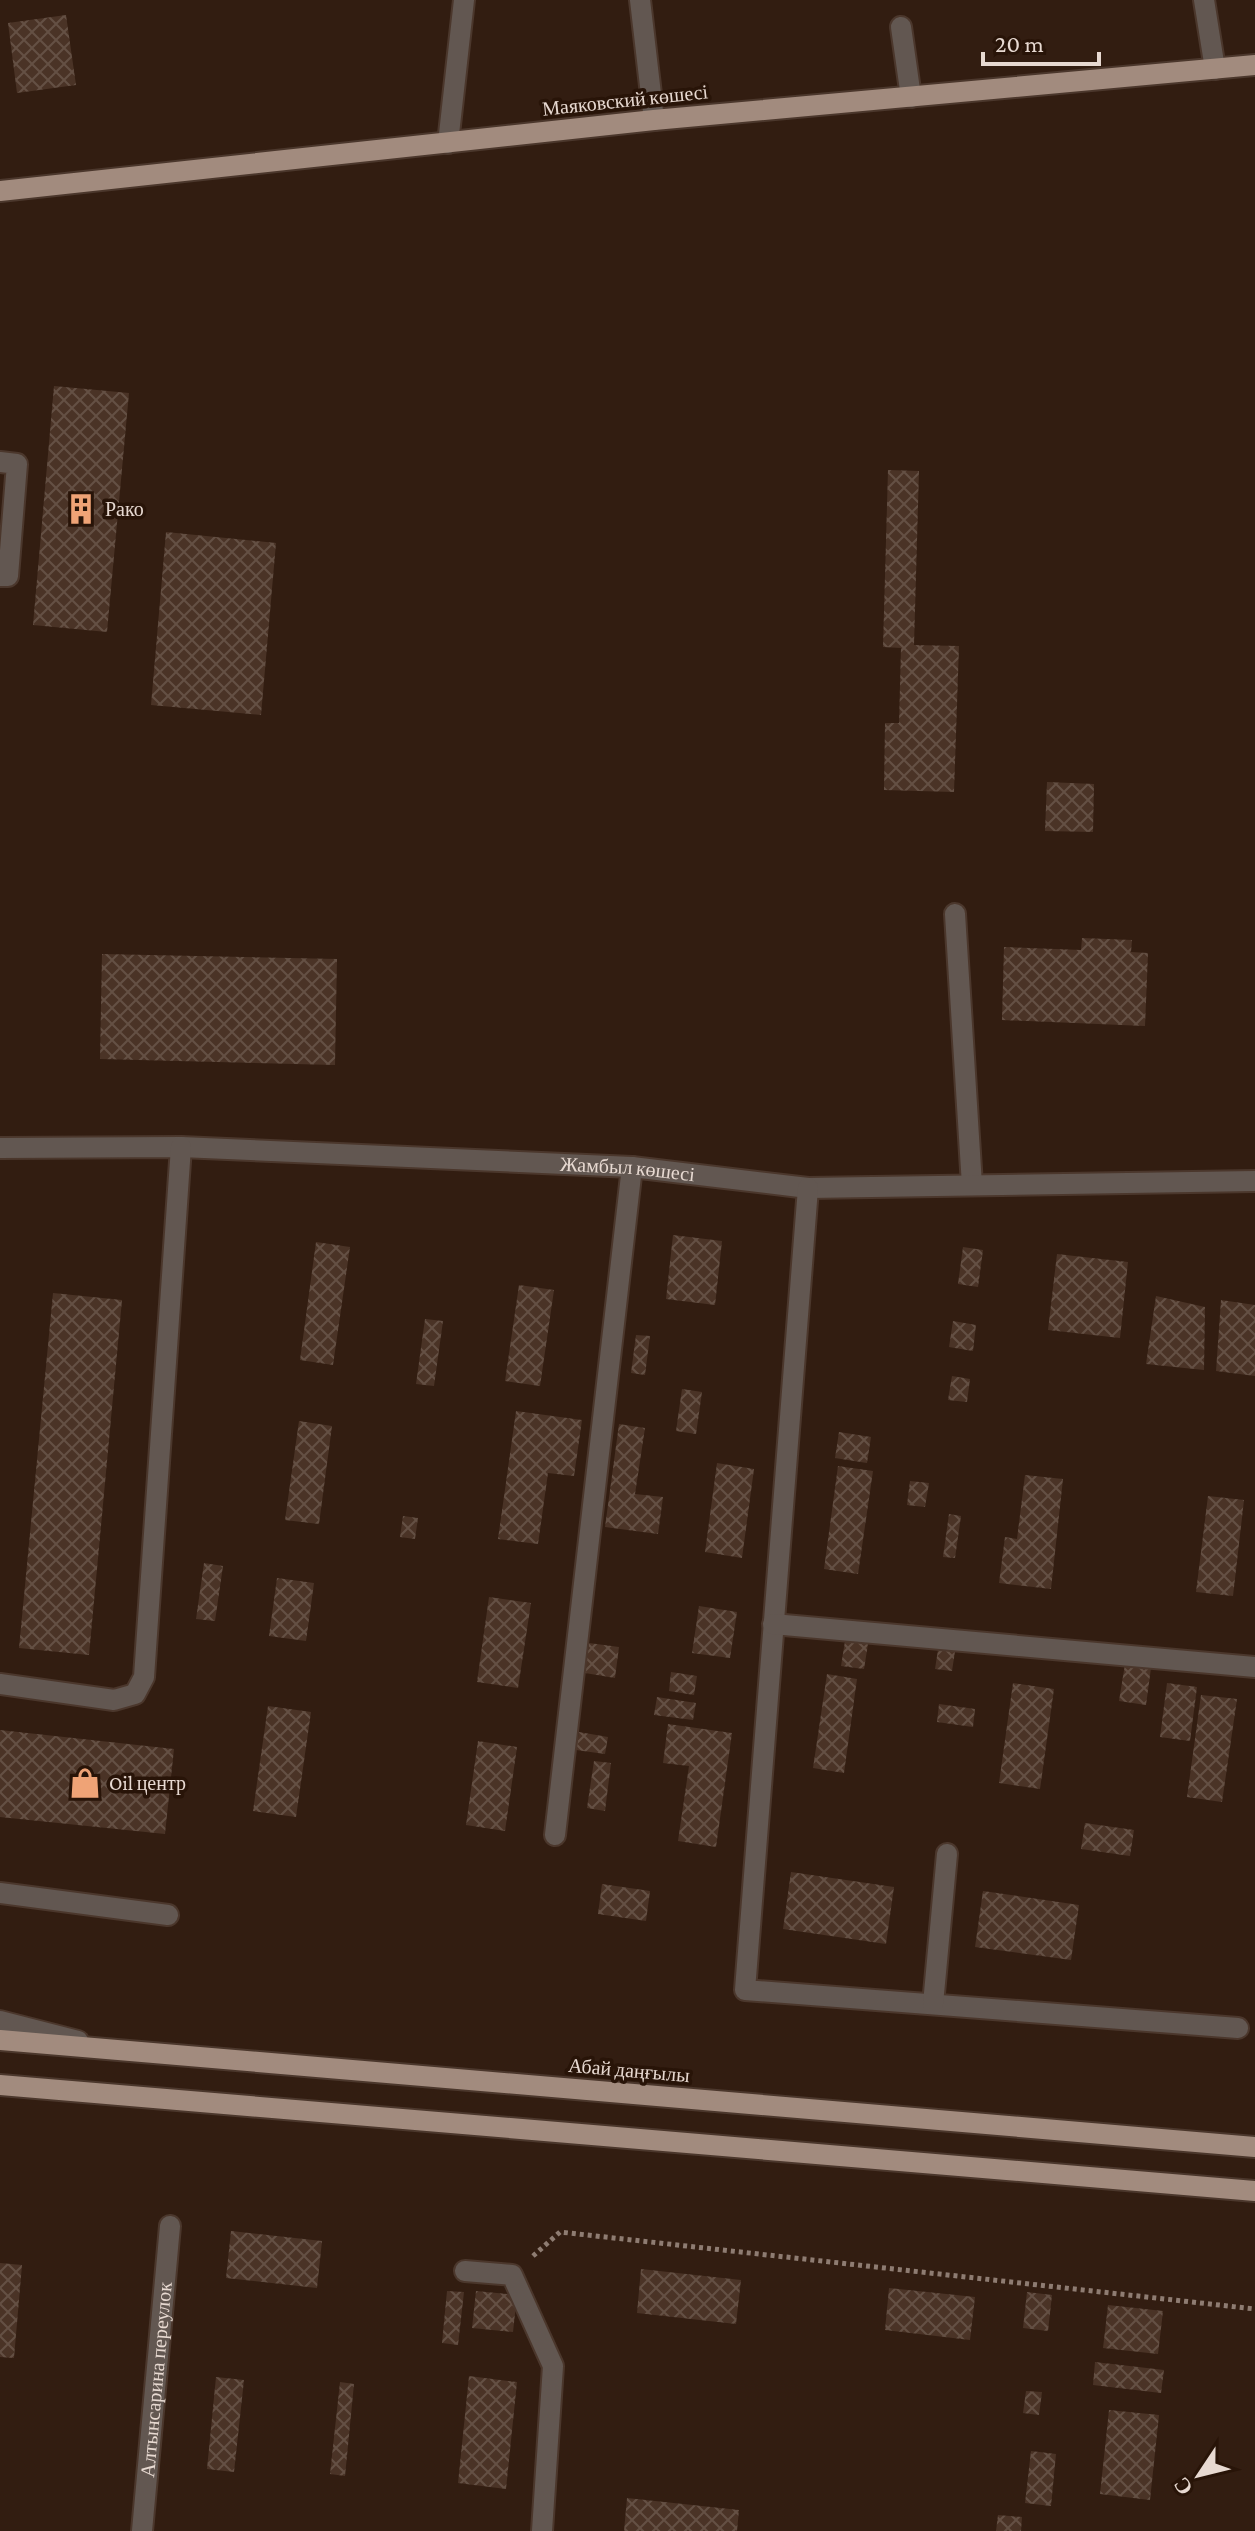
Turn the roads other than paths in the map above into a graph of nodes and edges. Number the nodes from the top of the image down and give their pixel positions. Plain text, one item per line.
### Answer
1 (464, 0) edge
2 (640, 0) edge
3 (1204, 0) edge
4 (901, 27) dead end
5 (1255, 65) edge
6 (1215, 69) junction
7 (911, 97) junction
8 (654, 120) junction
9 (448, 143) junction
10 (0, 191) edge
11 (0, 462) edge
12 (0, 576) edge
13 (955, 914) dead end
14 (181, 1147) junction
15 (0, 1148) edge
16 (632, 1167) junction
17 (1255, 1181) edge
18 (972, 1185) junction
19 (808, 1188) junction
20 (773, 1624) junction
21 (1255, 1667) edge
22 (0, 1684) edge
23 (555, 1835) dead end
24 (947, 1854) dead end
25 (0, 1893) edge
26 (168, 1915) dead end
27 (933, 2004) junction
28 (0, 2021) edge
29 (1238, 2028) dead end
30 (0, 2040) edge
31 (109, 2050) junction
32 (0, 2085) edge
33 (1255, 2147) edge
34 (1255, 2191) edge
35 (170, 2226) dead end
36 (465, 2271) dead end
37 (142, 2531) edge
38 (542, 2531) edge

1 - 9 street
2 - 8 street
3 - 6 street
4 - 7 street
5 - 6 main road, Маяковский көшесі
6 - 7 main road, Маяковский көшесі
7 - 8 main road, Маяковский көшесі
8 - 9 main road, Маяковский көшесі
9 - 10 main road, Маяковский көшесі
11 - 12 street
13 - 18 street
14 - 15 street, Жамбыл көшесі
14 - 16 street, Жамбыл көшесі
14 - 22 street
16 - 19 street, Жамбыл көшесі
16 - 23 street
17 - 18 street, Жамбыл көшесі
18 - 19 street, Жамбыл көшесі
19 - 20 street
20 - 21 street
20 - 27 street
24 - 27 street
25 - 26 street
27 - 29 street
28 - 31 street
30 - 31 main road, Абай даңғылы
31 - 33 main road, Абай даңғылы
32 - 34 main road
35 - 37 street, Алтынсарина переулок
36 - 38 street

